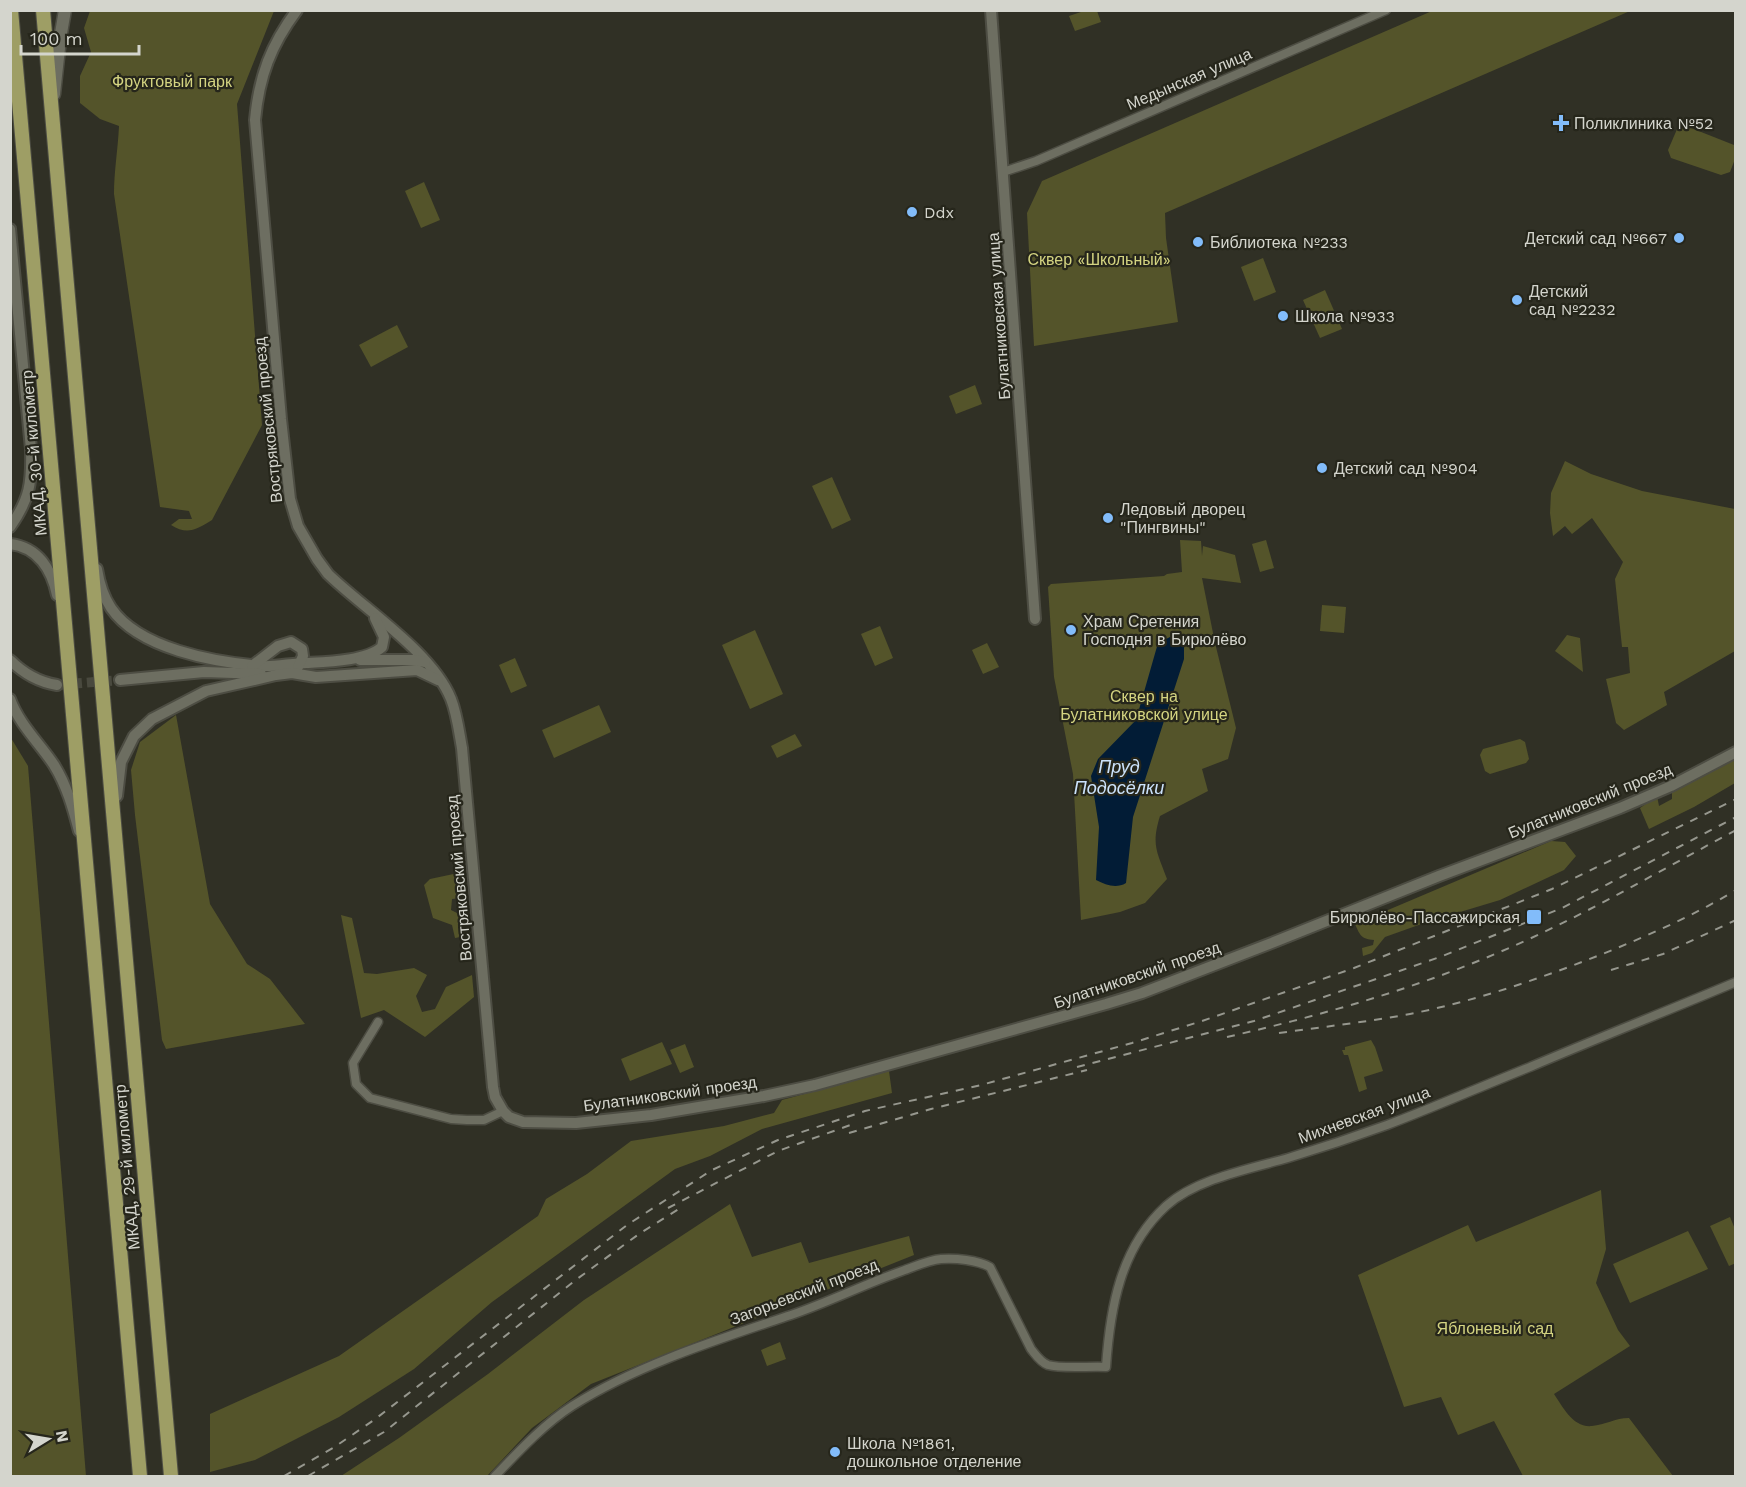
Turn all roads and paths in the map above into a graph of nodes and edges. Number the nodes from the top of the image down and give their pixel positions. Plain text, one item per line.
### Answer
1 (11, 10) edge
2 (43, 10) edge
3 (65, 10) edge
4 (297, 10) edge
5 (991, 10) edge
6 (1386, 10) edge
7 (10, 69) edge
8 (52, 113) junction
9 (20, 116) junction
10 (1003, 172) junction
11 (10, 229) edge
12 (86, 512) junction
13 (10, 527) edge
14 (10, 544) edge
15 (372, 612) junction
16 (1035, 619) dead end
17 (419, 658) junction
18 (351, 659) junction
19 (10, 660) edge
20 (301, 663) junction
21 (255, 665) junction
22 (69, 669) junction
23 (391, 670) junction
24 (216, 672) junction
25 (292, 674) junction
26 (276, 675) junction
27 (120, 680) tunnel mouth
28 (442, 683) junction
29 (57, 685) tunnel mouth
30 (10, 699) edge
31 (1736, 752) edge
32 (117, 854) junction
33 (86, 858) junction
34 (1736, 982) edge
35 (378, 1022) dead end
36 (498, 1114) junction
37 (1106, 1367) joint
38 (140, 1476) edge
39 (171, 1476) edge
40 (495, 1476) edge

1 - 9 highway, МКАД, 30-й километр
2 - 8 highway
3 - 8 main road
4 - 15 street, Востряковский проезд
5 - 10 street, Булатниковская улица
6 - 10 street, Медынская улица
7 - 9 main road
8 - 12 highway
9 - 22 highway, МКАД, 30-й километр
10 - 16 street, Булатниковская улица
11 - 13 street
12 - 21 street
12 - 32 highway
14 - 22 street
15 - 17 street, Востряковский проезд
15 - 18 street
17 - 18 street
17 - 23 street
17 - 28 street, Востряковский проезд
18 - 20 street
19 - 29 street
20 - 21 street
20 - 21 street
20 - 25 street
21 - 24 street
22 - 33 highway, МКАД, 30-й километр
23 - 25 street
23 - 28 street
24 - 26 street
24 - 27 street
25 - 26 street
26 - 32 street
28 - 36 street, Востряковский проезд
30 - 33 street
31 - 36 street, Булатниковский проезд
32 - 39 highway, МКАД, 29-й километр
33 - 38 highway, МКАД, 29-й километр
34 - 37 street, Михневская улица
35 - 36 street, Булатниковский проезд
37 - 40 street, Загорьевский проезд

